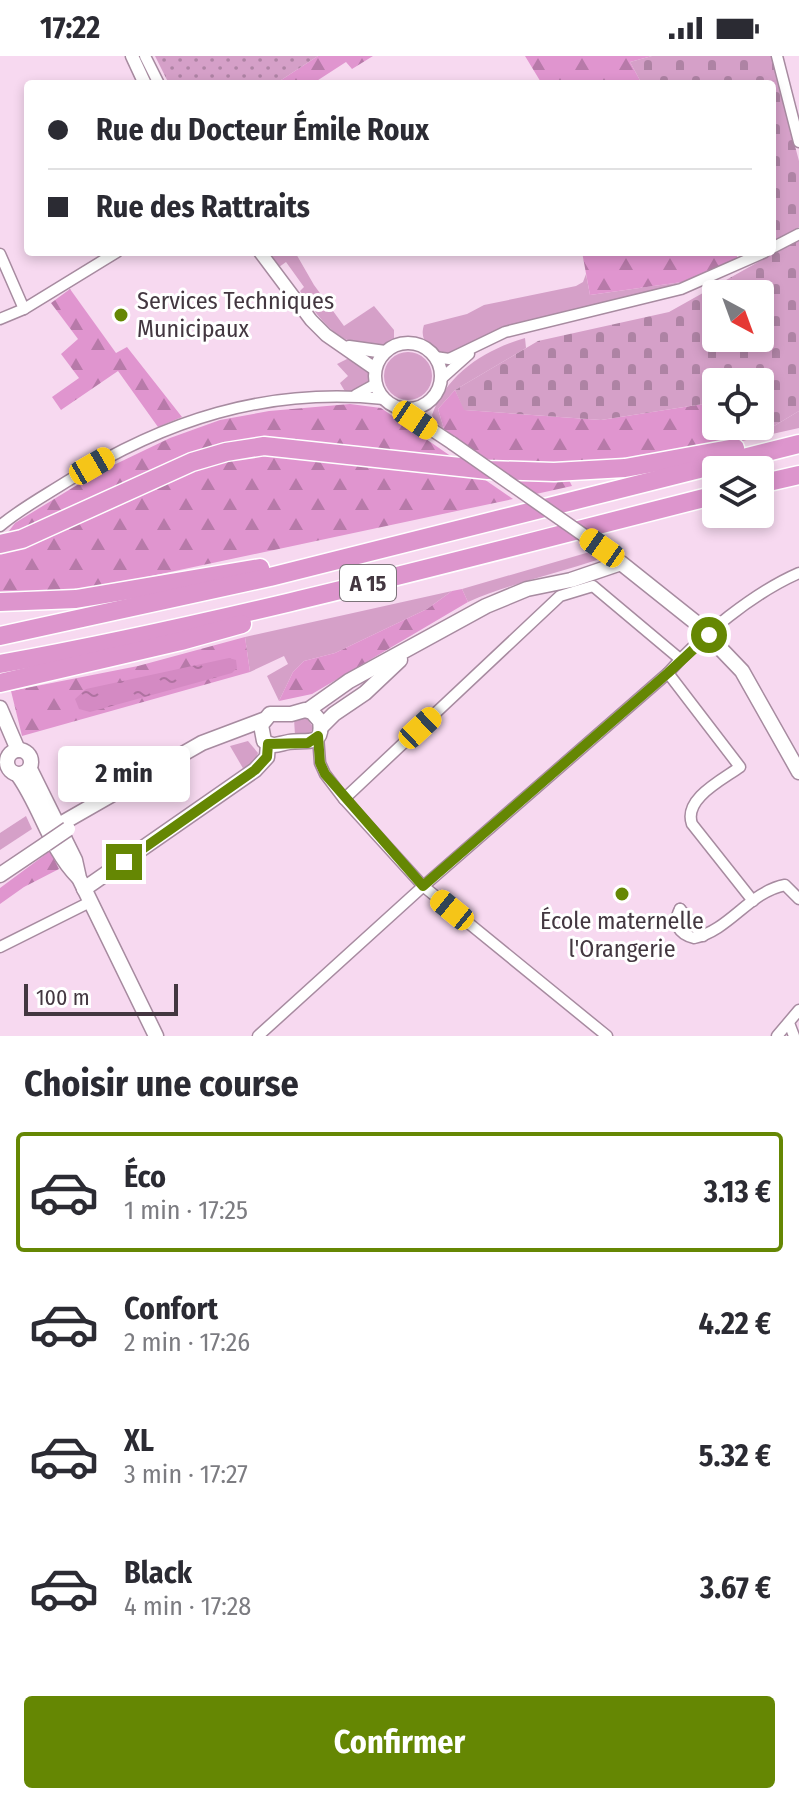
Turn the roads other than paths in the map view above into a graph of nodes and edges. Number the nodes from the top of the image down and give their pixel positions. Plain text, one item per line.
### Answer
1 (132, 56) edge
2 (145, 56) edge
3 (777, 56) edge
4 (143, 80) edge
5 (157, 80) edge
6 (799, 142) edge
7 (799, 234) edge
8 (776, 246) edge
9 (0, 254) edge
10 (110, 256) edge
11 (263, 256) edge
12 (756, 256) edge
13 (24, 309) junction
14 (0, 319) edge
15 (344, 346) junction
16 (477, 348) junction
17 (385, 352) junction
18 (435, 357) junction
19 (375, 369) junction
20 (441, 379) junction
21 (376, 384) junction
22 (350, 397) junction
23 (384, 399) junction
24 (425, 404) junction
25 (399, 408) junction
26 (431, 431) junction
27 (799, 444) edge
28 (753, 456) joint
29 (702, 469) edge
30 (799, 475) edge
31 (774, 481) edge
32 (702, 499) edge
33 (35, 502) junction
34 (0, 526) edge
35 (0, 538) edge
36 (0, 544) edge
37 (396, 544) junction
38 (621, 563) junction
39 (799, 573) edge
40 (0, 602) edge
41 (443, 629) junction
42 (709, 635) junction
43 (3, 636) edge
44 (680, 659) junction
45 (13, 668) edge
46 (668, 673) junction
47 (0, 683) edge
48 (0, 708) edge
49 (308, 710) junction
50 (263, 720) junction
51 (320, 732) junction
52 (0, 736) edge
53 (266, 743) junction
54 (13, 753) junction
55 (798, 770) edge
56 (24, 772) junction
57 (344, 799) junction
58 (66, 825) junction
59 (44, 840) junction
60 (0, 864) edge
61 (0, 875) edge
62 (423, 886) junction
63 (84, 890) junction
64 (799, 899) edge
65 (753, 901) junction
66 (703, 936) dead end
67 (3, 945) edge
68 (799, 1010) edge
69 (789, 1023) junction
70 (594, 1032) edge
71 (156, 1036) edge
72 (258, 1036) edge
73 (607, 1036) edge
74 (777, 1036) edge
75 (794, 1036) edge

1 - 4 street
2 - 5 street
3 - 6 street
7 - 8 street
9 - 13 street
10 - 13 street
11 - 15 street
12 - 16 street
13 - 14 street
15 - 17 street
15 - 19 street
16 - 18 street
16 - 20 street
17 - 18 street
17 - 19 street
18 - 20 street
19 - 21 street
20 - 24 street
21 - 22 street
21 - 23 street
22 - 23 street
22 - 33 street
23 - 25 street
24 - 25 street
24 - 26 street
25 - 26 street
26 - 38 street, bridge
27 - 28 highway, A 15
28 - 36 highway
29 - 37 highway, A 15
30 - 31 highway
32 - 45 highway, A 15
33 - 34 street
33 - 35 street
37 - 40 highway
37 - 43 highway, A 15
38 - 41 main road
38 - 42 main road
39 - 42 street
41 - 49 main road
41 - 51 main road
42 - 44 street
42 - 55 main road
44 - 46 street
44 - 57 street
45 - 47 highway
46 - 62 street
46 - 65 street
48 - 54 main road
49 - 50 main road
49 - 51 main road
50 - 53 main road
50 - 58 main road
51 - 53 main road
51 - 57 street
52 - 54 main road
53 - 58 main road
53 - 63 main road
54 - 56 main road
54 - 56 main road
56 - 63 main road
57 - 62 street
58 - 59 main road, bridge
59 - 60 main road
59 - 61 main road
62 - 70 street
62 - 72 street
63 - 67 street
63 - 71 main road
64 - 65 street
65 - 66 street
68 - 69 street
69 - 74 street
69 - 75 street
70 - 73 street

